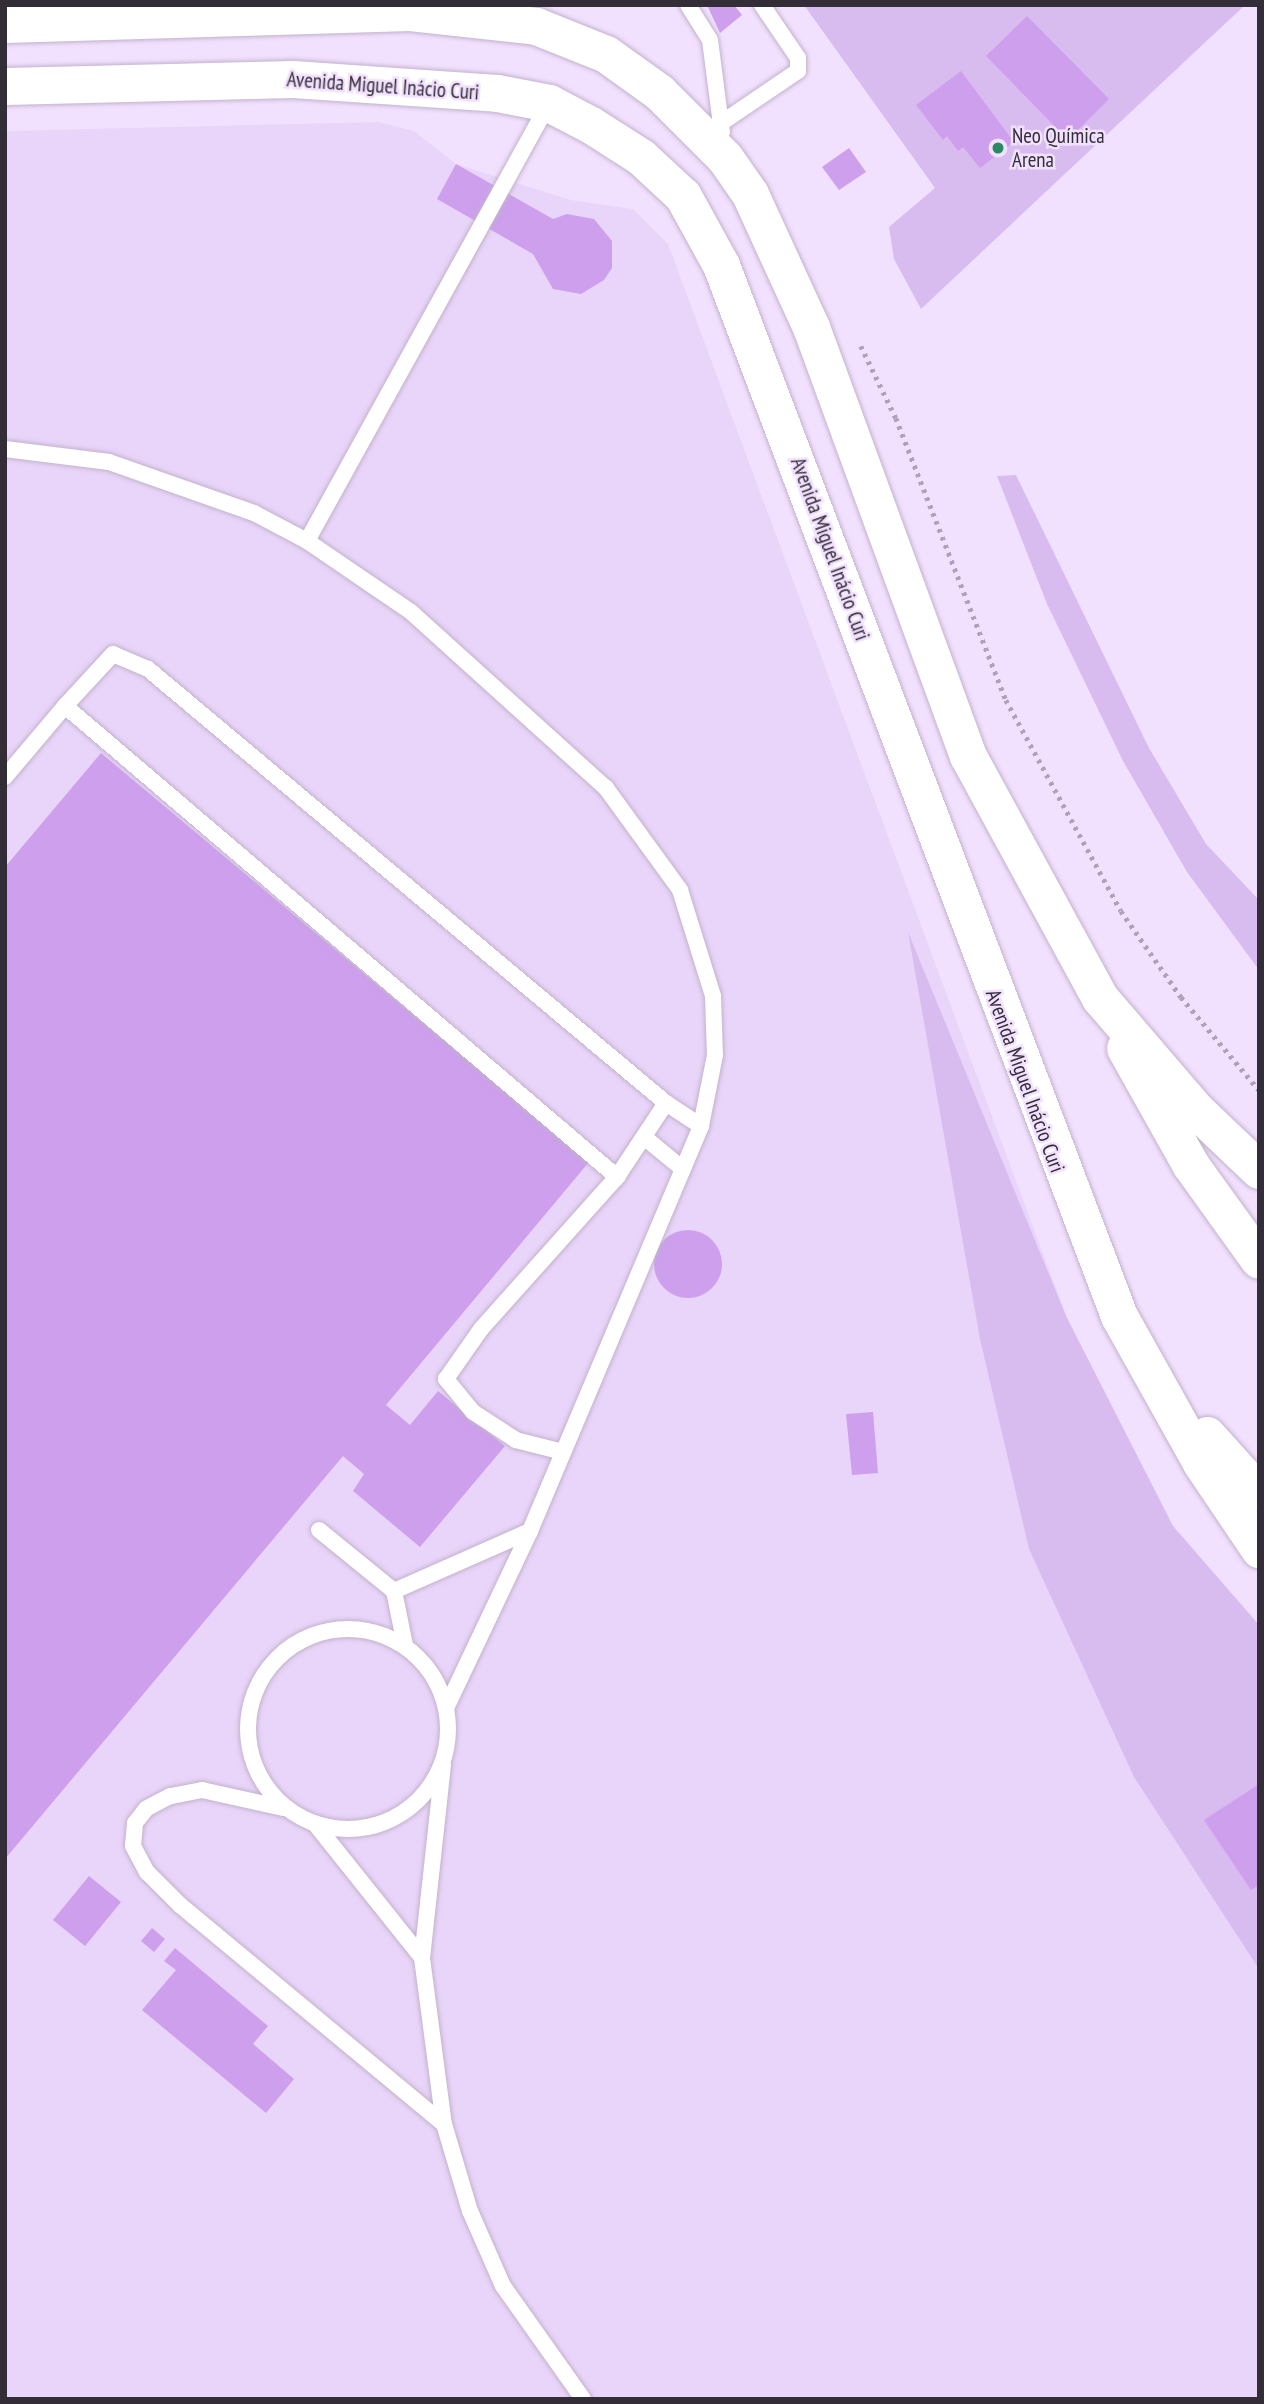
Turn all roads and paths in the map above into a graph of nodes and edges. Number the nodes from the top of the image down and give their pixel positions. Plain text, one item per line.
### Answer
1 (688, 5) edge
2 (762, 5) edge
3 (271, 12) edge
4 (5, 24) edge
5 (5, 86) edge
6 (549, 103) junction
7 (716, 139) junction
8 (854, 332) dead end
9 (5, 449) edge
10 (307, 541) junction
11 (65, 706) junction
12 (5, 777) edge
13 (1101, 999) junction
14 (1259, 1090) edge
15 (666, 1103) junction
16 (701, 1126) junction
17 (644, 1137) junction
18 (679, 1166) junction
19 (1259, 1170) edge
20 (617, 1177) junction
21 (1259, 1260) edge
22 (1119, 1316) junction
23 (563, 1452) junction
24 (1259, 1493) edge
25 (319, 1530) dead end
26 (530, 1531) junction
27 (1259, 1549) edge
28 (394, 1591) junction
29 (405, 1646) junction
30 (447, 1706) junction
31 (443, 1765) junction
32 (285, 1808) junction
33 (316, 1825) junction
34 (422, 1958) junction
35 (444, 2124) junction
36 (583, 2399) edge

1 - 7 lane
2 - 7 lane
3 - 4 street
3 - 7 street
5 - 6 street, Avenida Miguel Inácio Curi
6 - 10 lane
6 - 22 street, Avenida Miguel Inácio Curi
7 - 13 street
8 - 14 path
9 - 10 lane
10 - 16 lane
11 - 12 lane
11 - 15 lane
11 - 20 lane
13 - 19 street
13 - 21 street
15 - 16 lane
15 - 17 lane
16 - 18 lane
17 - 18 lane
17 - 20 lane
18 - 23 lane
20 - 23 lane
22 - 24 street
22 - 27 street, Avenida Miguel Inácio Curi
23 - 26 lane
25 - 28 lane
26 - 28 lane
26 - 30 lane
28 - 29 lane
29 - 30 lane
29 - 32 lane
30 - 31 lane
31 - 33 lane
31 - 34 lane
32 - 33 lane
32 - 35 lane
33 - 34 lane
34 - 35 lane
35 - 36 lane

